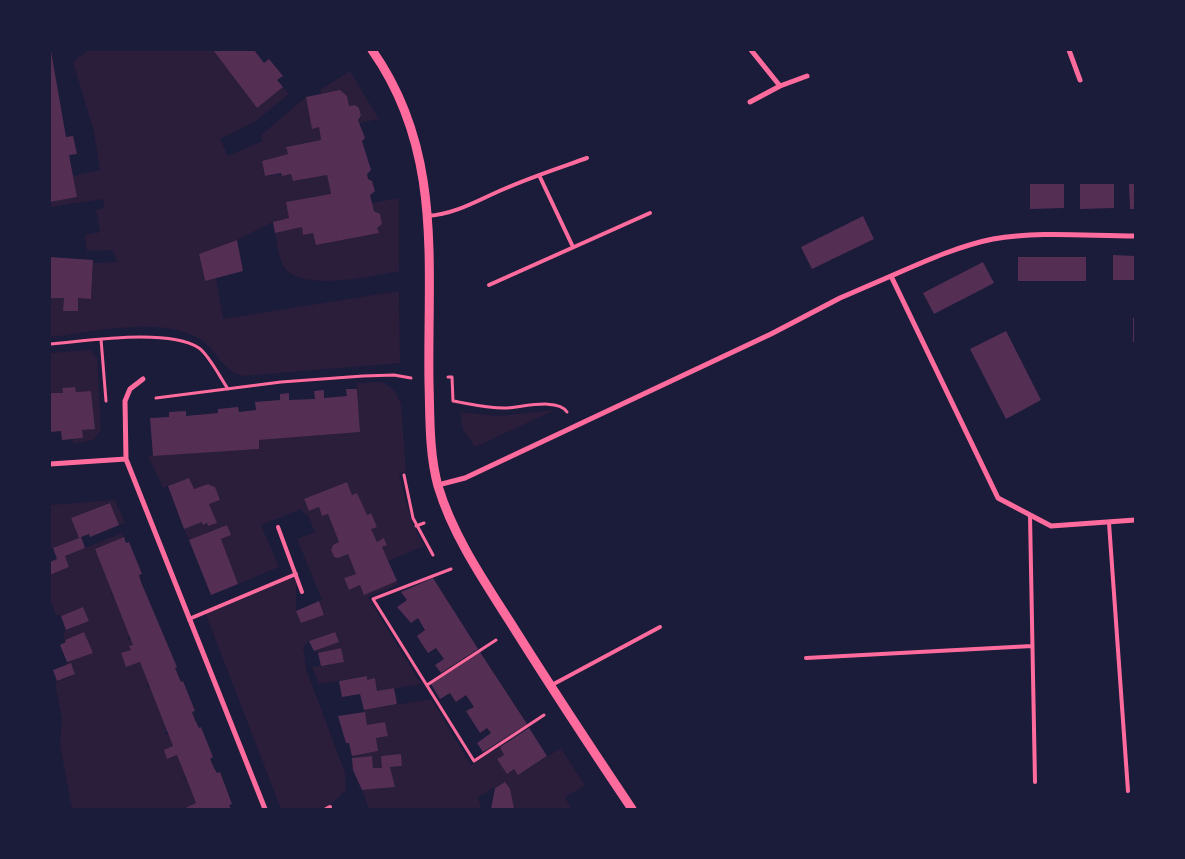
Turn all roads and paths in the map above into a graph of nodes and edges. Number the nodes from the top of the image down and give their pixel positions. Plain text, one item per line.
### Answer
1 (372, 50) edge
2 (751, 50) edge
3 (1069, 50) edge
4 (807, 76) dead end
5 (1080, 80) dead end
6 (780, 86) junction
7 (750, 102) dead end
8 (587, 158) dead end
9 (539, 176) junction
10 (650, 213) dead end
11 (428, 216) junction
12 (1135, 236) edge
13 (573, 248) junction
14 (891, 276) junction
15 (489, 285) dead end
16 (50, 344) edge
17 (452, 377) dead end
18 (407, 378) dead end
19 (143, 379) dead end
20 (228, 389) junction
21 (156, 398) dead end
22 (574, 426) junction
23 (126, 459) junction
24 (50, 464) edge
25 (404, 475) dead end
26 (438, 485) junction
27 (1030, 515) junction
28 (1135, 520) edge
29 (1109, 522) junction
30 (424, 523) dead end
31 (416, 526) junction
32 (278, 527) dead end
33 (433, 554) dead end
34 (450, 569) dead end
35 (296, 574) junction
36 (302, 592) dead end
37 (189, 619) junction
38 (660, 626) dead end
39 (496, 640) dead end
40 (1032, 646) junction
41 (806, 658) dead end
42 (427, 685) junction
43 (550, 686) junction
44 (544, 715) dead end
45 (1035, 782) dead end
46 (1128, 791) dead end
47 (265, 809) edge
48 (632, 809) edge

1 - 11 street
2 - 6 street
3 - 5 street
4 - 6 street
6 - 7 street
8 - 9 lane
9 - 11 lane
9 - 13 lane
10 - 13 lane
11 - 26 street
12 - 14 street
13 - 15 lane
14 - 22 street
14 - 27 street
16 - 20 path
17 - 22 path
18 - 20 path
19 - 23 street
20 - 21 path
22 - 26 street
23 - 24 street
23 - 37 street
25 - 31 path
26 - 43 street
27 - 29 street
27 - 40 lane
28 - 29 street
29 - 46 lane
30 - 31 path
31 - 33 path
32 - 35 lane
34 - 42 path
35 - 36 lane
35 - 37 lane
37 - 47 street
38 - 43 lane
39 - 42 path
40 - 41 lane
40 - 45 lane
42 - 44 path
43 - 48 street

